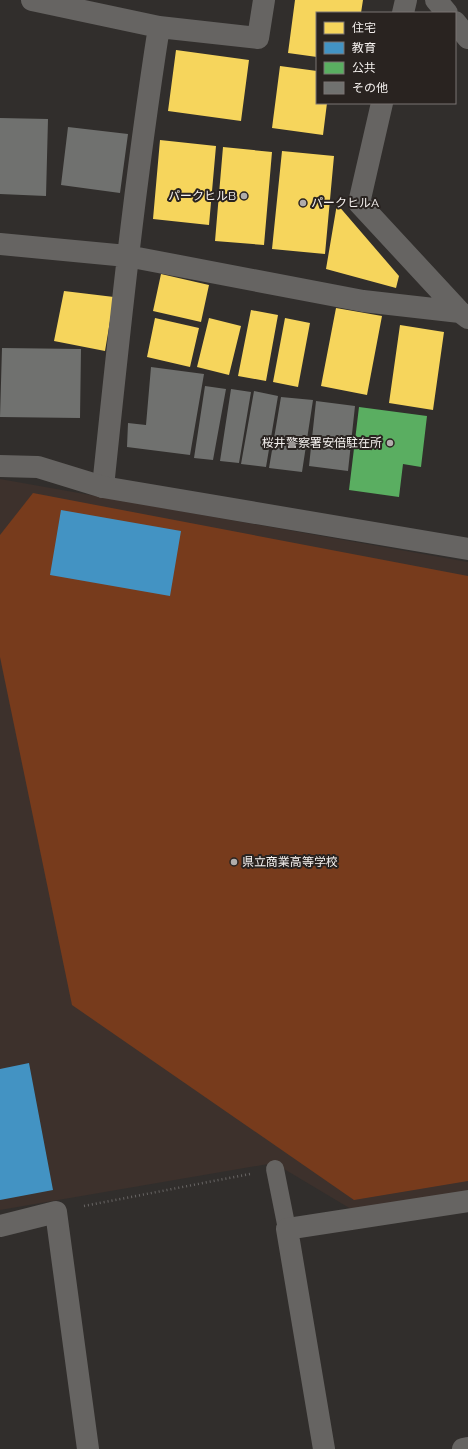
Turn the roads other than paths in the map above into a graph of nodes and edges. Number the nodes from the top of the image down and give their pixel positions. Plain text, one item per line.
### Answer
1 (32, 0) edge
2 (264, 0) edge
3 (406, 0) edge
4 (436, 0) edge
5 (403, 12) edge
6 (446, 12) edge
7 (456, 23) edge
8 (159, 27) junction
9 (468, 38) edge
10 (382, 104) edge
11 (0, 244) edge
12 (127, 256) junction
13 (464, 315) edge
14 (0, 466) edge
15 (103, 487) junction
16 (468, 549) edge
17 (275, 1169) road end
18 (468, 1201) edge
19 (0, 1226) edge
20 (287, 1229) junction
21 (468, 1448) edge
22 (88, 1449) edge
23 (324, 1449) edge
24 (463, 1449) edge

1 - 8 street
2 - 8 street
3 - 5 street
4 - 6 street
7 - 9 street
8 - 12 street
10 - 13 street
11 - 12 street
12 - 13 street
12 - 15 street
14 - 15 street
15 - 16 street
17 - 20 lane
18 - 20 street
19 - 22 street
20 - 23 street
21 - 24 street

